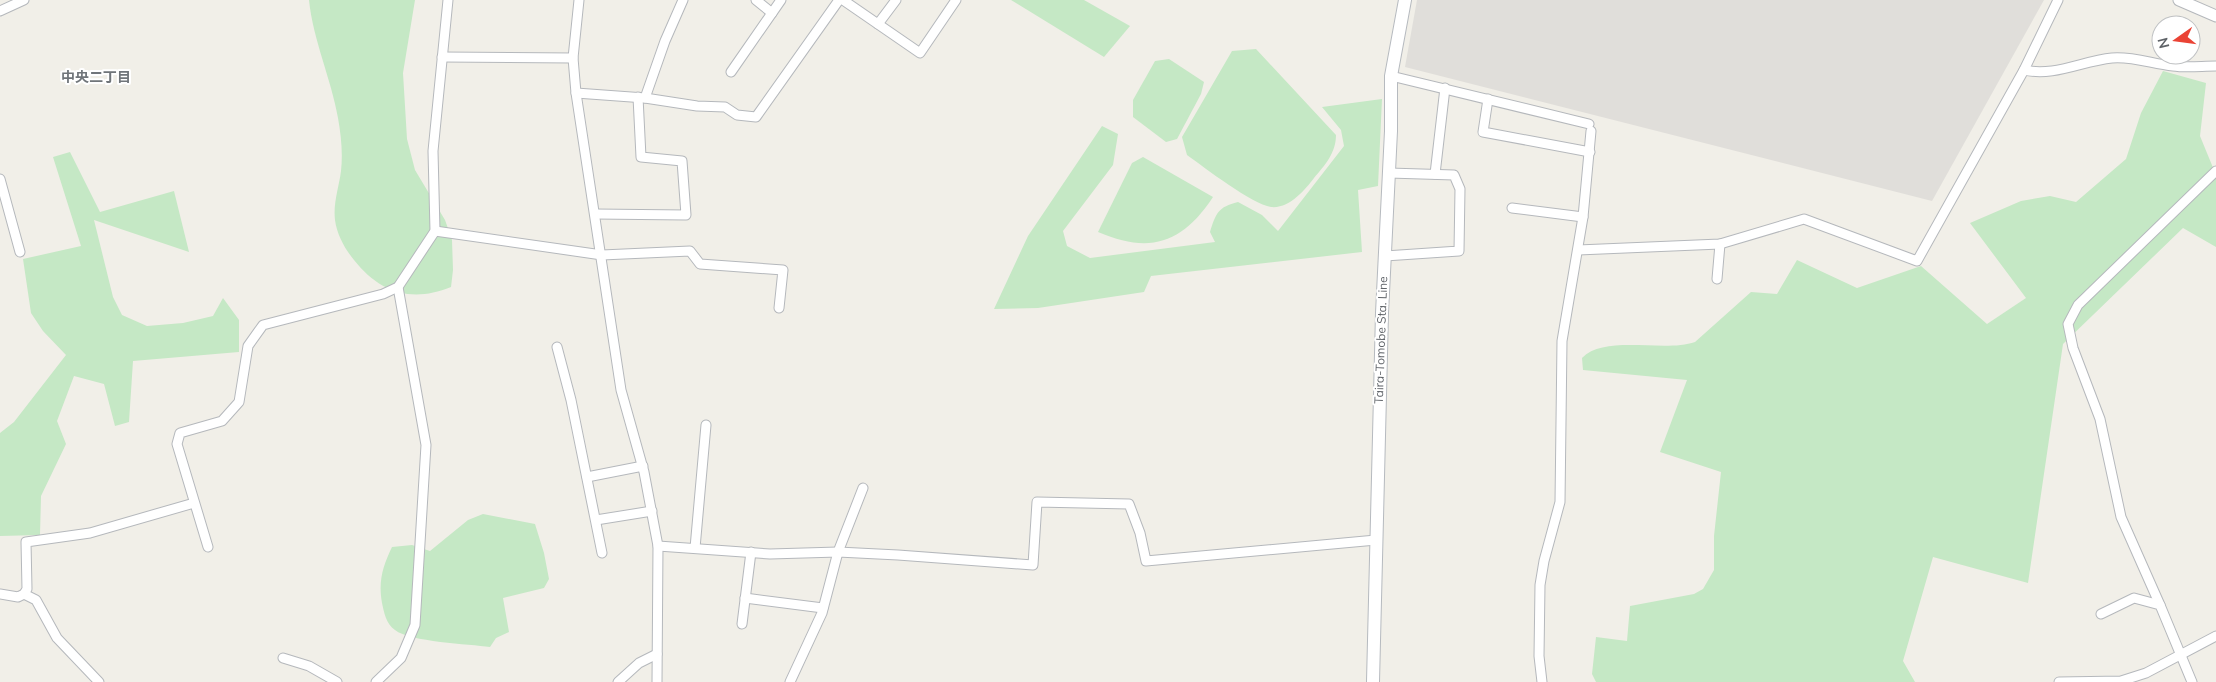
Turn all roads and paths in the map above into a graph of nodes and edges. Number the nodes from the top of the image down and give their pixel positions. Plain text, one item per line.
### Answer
1 (24, 0) edge
2 (448, 0) edge
3 (580, 0) edge
4 (684, 0) edge
5 (756, 0) edge
6 (781, 0) edge
7 (841, 0) edge
8 (896, 0) edge
9 (956, 0) edge
10 (1405, 0) edge
11 (2058, 0) edge
12 (2179, 0) edge
13 (0, 11) edge
14 (772, 13) junction
15 (2216, 16) edge
16 (878, 24) junction
17 (442, 57) junction
18 (572, 58) junction
19 (2216, 66) edge
20 (2024, 70) junction
21 (731, 72) dead end
22 (1391, 76) junction
23 (1445, 88) junction
24 (576, 93) junction
25 (642, 98) junction
26 (1488, 99) junction
27 (1590, 152) junction
28 (2216, 171) edge
29 (1389, 173) junction
30 (1435, 174) junction
31 (0, 179) edge
32 (1512, 208) dead end
33 (595, 214) junction
34 (1583, 217) junction
35 (435, 231) junction
36 (1720, 244) junction
37 (1578, 250) junction
38 (20, 252) dead end
39 (602, 255) junction
40 (1384, 256) junction
41 (1718, 279) dead end
42 (398, 287) junction
43 (779, 308) dead end
44 (557, 347) dead end
45 (706, 425) dead end
46 (643, 466) junction
47 (587, 476) junction
48 (863, 488) dead end
49 (194, 503) junction
50 (652, 511) junction
51 (596, 520) junction
52 (1376, 540) junction
53 (658, 546) junction
54 (208, 547) dead end
55 (694, 548) junction
56 (751, 552) junction
57 (838, 552) junction
58 (602, 553) dead end
59 (0, 594) edge
60 (24, 594) junction
61 (745, 598) junction
62 (2160, 605) junction
63 (823, 608) junction
64 (2101, 614) dead end
65 (742, 624) dead end
66 (2216, 636) edge
67 (657, 654) junction
68 (2181, 656) junction
69 (283, 658) dead end
70 (99, 682) edge
71 (337, 682) edge
72 (376, 682) edge
73 (618, 682) edge
74 (657, 682) edge
75 (790, 682) edge
76 (1373, 682) edge
77 (1542, 682) edge
78 (2059, 682) edge
79 (2192, 682) edge

1 - 13 street
2 - 17 street
3 - 18 street
4 - 25 street
5 - 14 street
6 - 14 street
7 - 16 street
7 - 25 street
8 - 16 street
9 - 16 street
10 - 22 main road, Taira-Tomobe Sta. Line
11 - 20 street
12 - 15 street
14 - 21 street
17 - 18 street
17 - 35 street
18 - 24 street
19 - 20 street
20 - 36 street
22 - 23 street
22 - 29 main road, Taira-Tomobe Sta. Line
23 - 26 street
23 - 30 street
24 - 25 street
24 - 33 street
25 - 33 street
26 - 27 street
26 - 27 street
27 - 34 street
28 - 62 street
29 - 30 street
29 - 40 main road, Taira-Tomobe Sta. Line
30 - 40 street
31 - 38 street
32 - 34 street
33 - 39 street
34 - 37 street
35 - 39 street
35 - 42 street
36 - 37 street
36 - 41 street
37 - 77 street
39 - 43 street
39 - 46 street
40 - 52 main road, Taira-Tomobe Sta. Line
42 - 49 street
42 - 72 street
44 - 47 street
45 - 55 street
46 - 47 street
46 - 50 street
47 - 51 street
48 - 57 street
49 - 54 street
49 - 60 street
50 - 51 street
50 - 53 street
51 - 58 street
52 - 57 street
52 - 76 main road, Taira-Tomobe Sta. Line
53 - 55 street
53 - 67 street
55 - 56 street
56 - 57 street
56 - 61 street
57 - 63 street
59 - 60 street
60 - 70 street
61 - 63 street
61 - 65 street
62 - 64 street
62 - 68 street
63 - 75 street
66 - 68 street
67 - 73 street
67 - 74 street
68 - 78 street
68 - 79 street
69 - 71 street

